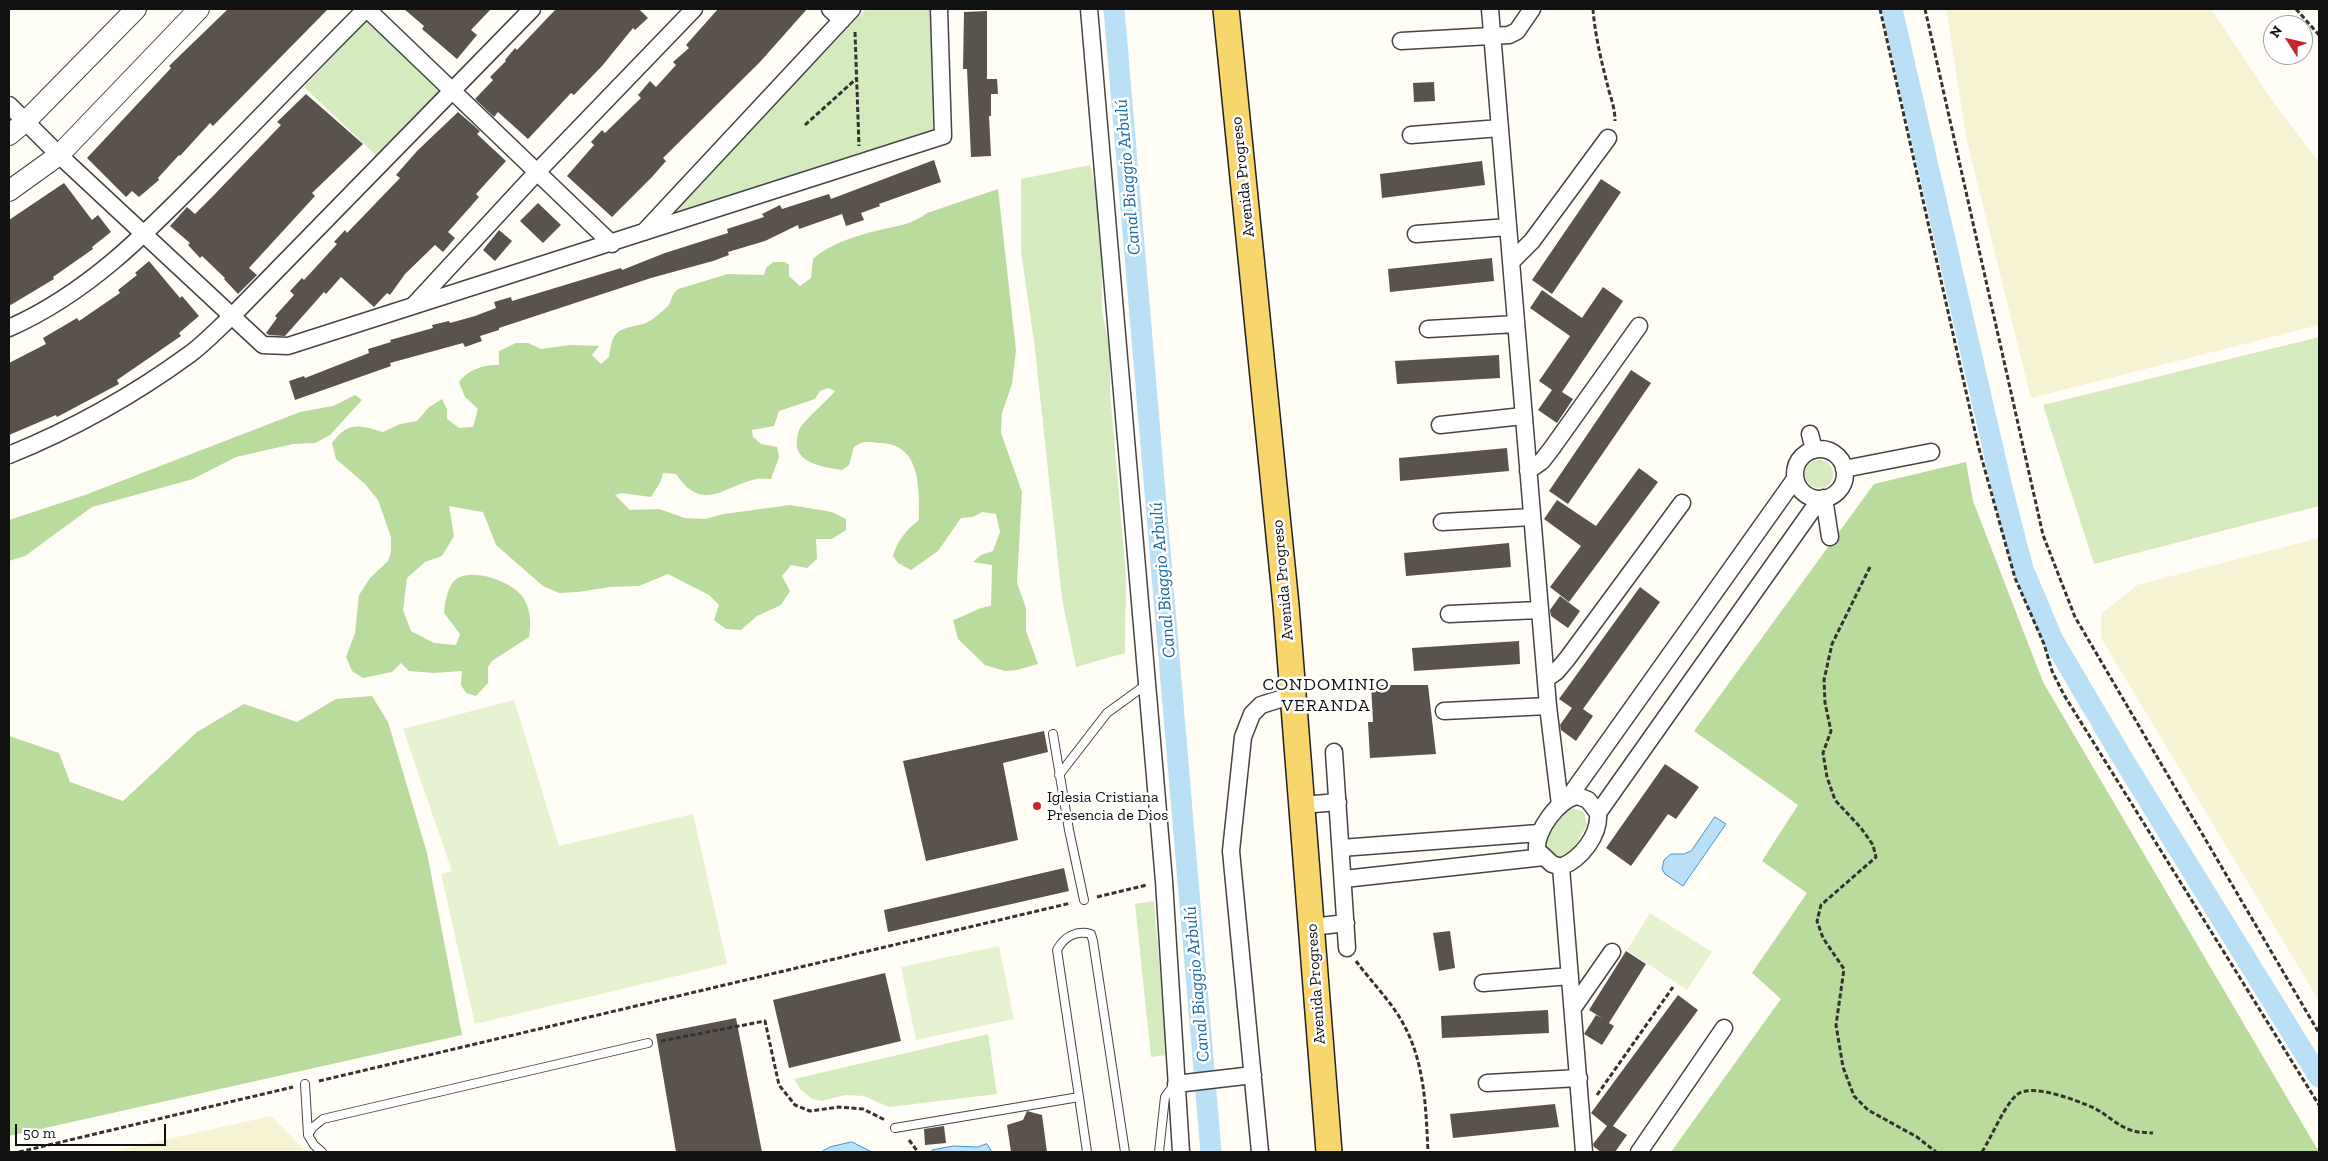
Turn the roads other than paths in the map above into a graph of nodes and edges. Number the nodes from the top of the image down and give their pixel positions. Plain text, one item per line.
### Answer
1 (136, 9) edge
2 (199, 9) edge
3 (366, 9) edge
4 (532, 9) edge
5 (694, 9) edge
6 (939, 9) edge
7 (1089, 9) edge
8 (1226, 9) edge
9 (1490, 9) edge
10 (1532, 9) edge
11 (845, 16) edge
12 (1492, 37) junction
13 (1401, 41) dead end
14 (451, 90) junction
15 (9, 105) edge
16 (26, 121) junction
17 (1500, 128) junction
18 (9, 135) edge
19 (1412, 135) dead end
20 (1608, 138) road end
21 (59, 155) junction
22 (537, 172) junction
23 (9, 191) edge
24 (1508, 227) junction
25 (644, 232) junction
26 (145, 234) junction
27 (1416, 234) dead end
28 (612, 244) junction
29 (1511, 262) junction
30 (413, 306) junction
31 (233, 315) junction
32 (1516, 324) junction
33 (1639, 326) dead end
34 (9, 328) edge
35 (1428, 329) dead end
36 (1523, 416) junction
37 (1440, 425) dead end
38 (1810, 434) dead end
39 (1814, 450) junction
40 (1931, 452) dead end
41 (9, 455) edge
42 (1844, 469) junction
43 (1528, 471) junction
44 (1796, 479) junction
45 (1822, 498) junction
46 (1682, 503) dead end
47 (1532, 517) junction
48 (1442, 522) dead end
49 (1830, 537) dead end
50 (1539, 610) junction
51 (1449, 614) dead end
52 (1546, 678) junction
53 (1147, 684) junction
54 (1293, 695) junction
55 (1548, 706) junction
56 (1444, 711) dead end
57 (1053, 734) dead end
58 (1334, 752) dead end
59 (1059, 774) junction
60 (1564, 801) junction
61 (1338, 802) junction
62 (1302, 805) junction
63 (1598, 813) junction
64 (1539, 833) junction
65 (1341, 848) junction
66 (1544, 858) junction
67 (1561, 866) junction
68 (1344, 879) junction
69 (1084, 900) road end
70 (1346, 923) junction
71 (1312, 927) junction
72 (1347, 948) road end
73 (1612, 952) dead end
74 (1570, 976) junction
75 (1482, 983) dead end
76 (1573, 1008) junction
77 (1724, 1028) dead end
78 (648, 1044) road end
79 (1254, 1075) junction
80 (1579, 1078) junction
81 (1487, 1083) dead end
82 (305, 1084) road end
83 (1176, 1084) junction
84 (1079, 1097) junction
85 (307, 1111) junction
86 (323, 1119) junction
87 (895, 1128) road end
88 (308, 1135) junction
89 (322, 1152) edge
90 (1087, 1152) edge
91 (1124, 1152) edge
92 (1159, 1152) edge
93 (1181, 1152) edge
94 (1260, 1152) edge
95 (1328, 1152) edge
96 (1584, 1152) edge
97 (1639, 1152) edge

1 - 16 street
2 - 21 street
3 - 14 street
3 - 26 street
4 - 14 street
5 - 22 street
6 - 25 street
7 - 53 street
8 - 54 main road, Avenida Progreso
9 - 12 street
10 - 12 street
11 - 25 street
12 - 13 street
12 - 17 street
14 - 22 street
14 - 31 street
15 - 16 street
16 - 18 street
16 - 21 street
17 - 19 street
17 - 24 street
20 - 29 street
21 - 23 street
21 - 26 street
22 - 28 street
22 - 30 street
24 - 27 street
24 - 29 street
25 - 28 street
26 - 31 street
26 - 34 street
28 - 30 street
29 - 32 street
30 - 31 street
31 - 41 street
32 - 35 street
32 - 36 street
33 - 43 street
36 - 37 street
36 - 43 street
38 - 39 street
39 - 42 street
39 - 44 street
40 - 42 street
42 - 45 street
43 - 47 street
44 - 45 street
44 - 60 street
45 - 49 street
45 - 63 street
46 - 52 street
47 - 48 street
47 - 50 street
50 - 51 street
50 - 52 street
52 - 55 street
53 - 59 lane
53 - 83 street
54 - 62 main road, Avenida Progreso
54 - 79 street
55 - 56 street
55 - 60 street
57 - 59 lane
58 - 61 street
59 - 69 lane
60 - 63 street
60 - 64 street
61 - 62 street
61 - 65 street
62 - 71 main road, Avenida Progreso
63 - 67 street
64 - 65 street
64 - 66 street
65 - 68 street
66 - 67 street
66 - 68 street
67 - 74 street
68 - 70 street
70 - 71 street
70 - 72 street
71 - 95 main road, Avenida Progreso
73 - 76 street
74 - 75 street
74 - 76 street
76 - 80 street
77 - 97 street
78 - 86 lane
79 - 83 street
79 - 94 street
80 - 81 street
80 - 96 street
82 - 85 lane
83 - 92 lane
83 - 93 street
84 - 87 lane
84 - 90 lane
84 - 91 lane
85 - 86 lane
85 - 88 lane
86 - 88 lane
88 - 89 lane

